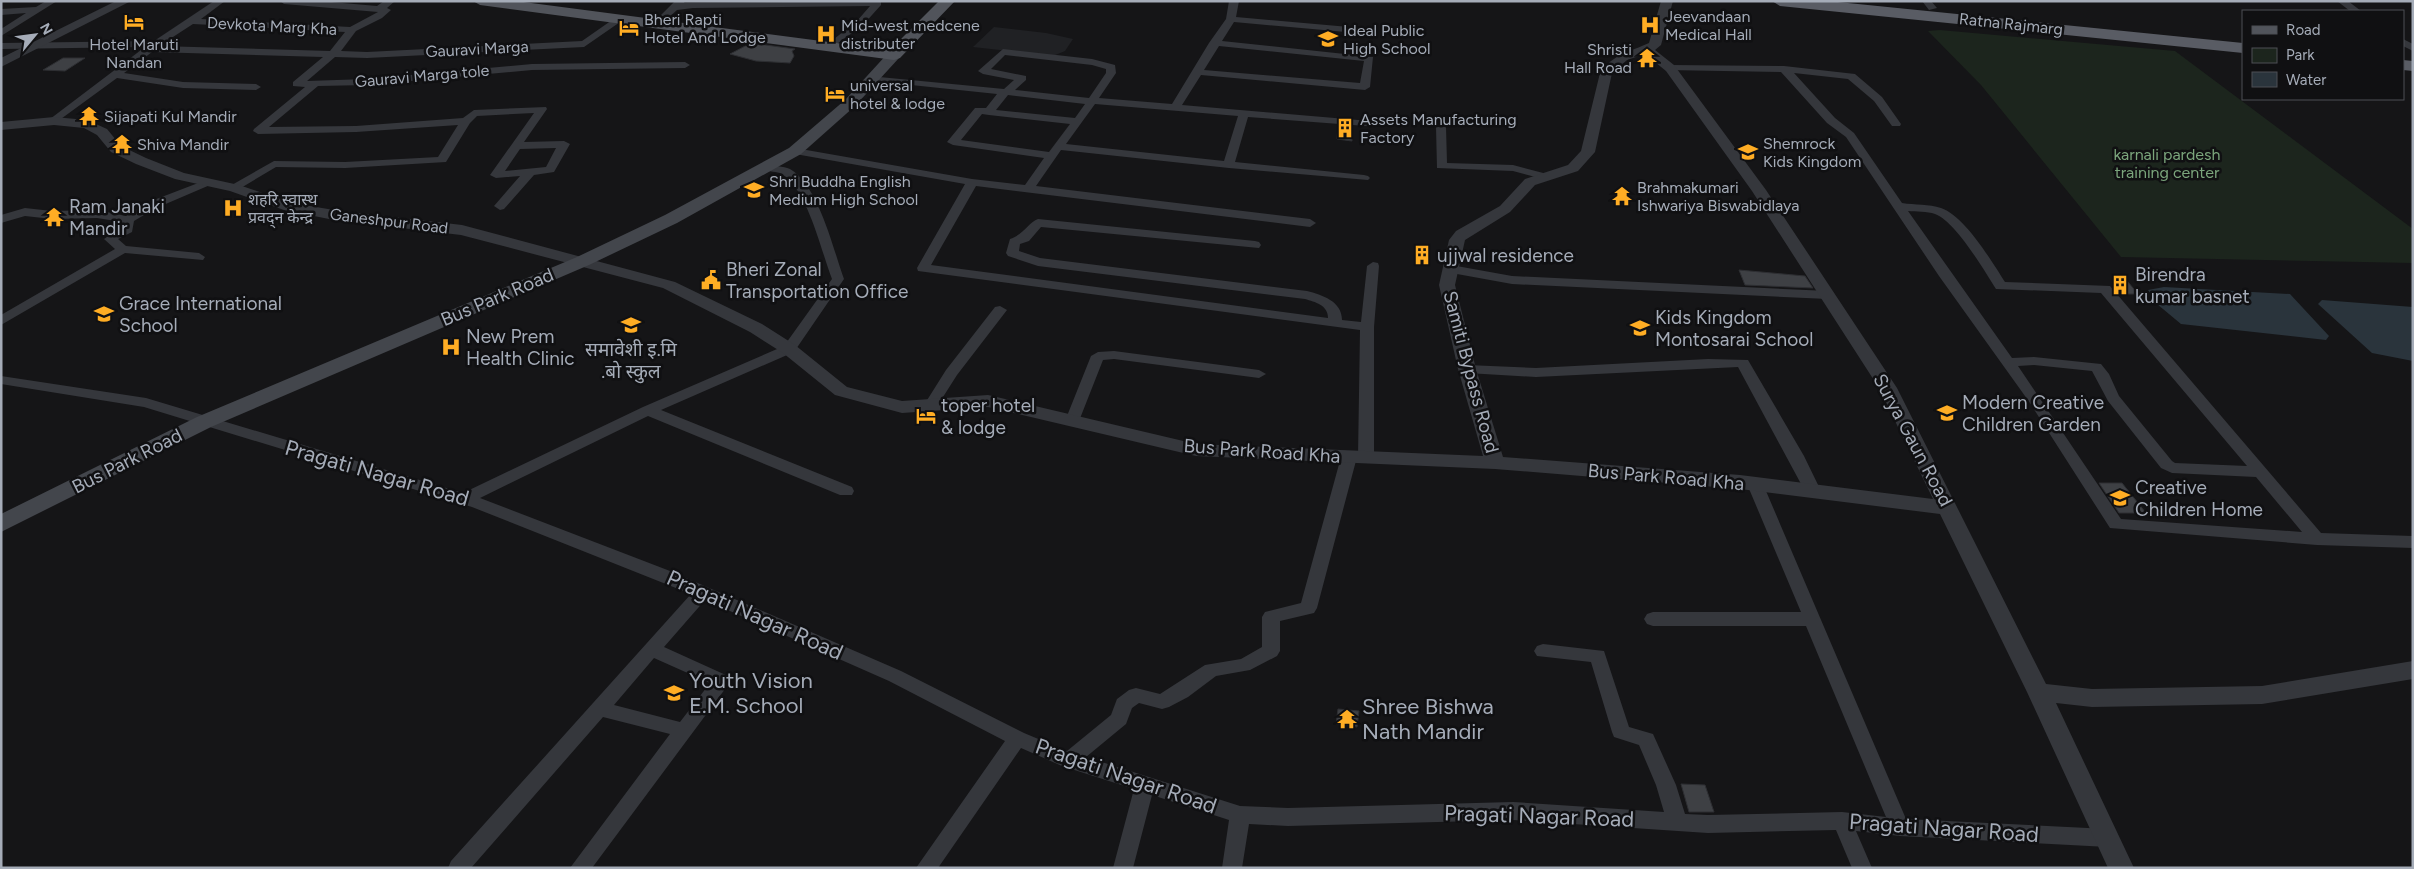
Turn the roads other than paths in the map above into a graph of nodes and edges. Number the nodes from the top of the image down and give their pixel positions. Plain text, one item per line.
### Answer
1 (53, 1) edge
2 (125, 1) edge
3 (221, 1) edge
4 (284, 1) edge
5 (391, 1) edge
6 (480, 1) edge
7 (533, 1) edge
8 (948, 1) edge
9 (1234, 1) edge
10 (1667, 1) edge
11 (1780, 1) edge
12 (1863, 1) edge
13 (2341, 1) edge
14 (876, 3) edge
15 (678, 4) edge
16 (1929, 5) edge
17 (379, 9) junction
18 (38, 10) junction
19 (2354, 10) edge
20 (1, 12) edge
21 (663, 18) junction
22 (1231, 19) junction
23 (618, 20) junction
24 (192, 22) junction
25 (352, 30) junction
26 (1346, 30) dead end
27 (1, 33) edge
28 (2242, 40) edge
29 (837, 41) junction
30 (1214, 43) junction
31 (41, 45) junction
32 (1, 46) edge
33 (152, 47) junction
34 (2242, 48) edge
35 (1646, 49) junction
36 (897, 52) junction
37 (328, 56) junction
38 (1, 64) edge
39 (685, 65) dead end
40 (1670, 68) junction
41 (1784, 69) junction
42 (1196, 72) junction
43 (115, 75) junction
44 (873, 78) junction
45 (316, 83) junction
46 (256, 87) dead end
47 (1008, 92) junction
48 (1091, 100) junction
49 (1176, 107) junction
50 (989, 112) junction
51 (1244, 113) junction
52 (54, 121) junction
53 (466, 121) junction
54 (1078, 122) junction
55 (1366, 123) dead end
56 (1896, 124) dead end
57 (1, 126) edge
58 (1441, 127) dead end
59 (515, 146) junction
60 (795, 151) junction
61 (1055, 151) junction
62 (1229, 165) junction
63 (767, 168) junction
64 (530, 172) junction
65 (1543, 176) junction
66 (1364, 178) dead end
67 (972, 182) junction
68 (206, 183) junction
69 (234, 188) junction
70 (1028, 189) junction
71 (500, 206) dead end
72 (1900, 206) junction
73 (4, 216) edge
74 (128, 220) junction
75 (1310, 223) dead end
76 (1255, 245) dead end
77 (123, 249) junction
78 (199, 257) dead end
79 (584, 261) junction
80 (1373, 266) dead end
81 (1451, 268) junction
82 (1828, 295) junction
83 (1000, 310) dead end
84 (1, 321) edge
85 (1334, 322) junction
86 (1367, 326) junction
87 (789, 349) junction
88 (2009, 362) junction
89 (1467, 369) junction
90 (1259, 374) dead end
91 (1, 380) edge
92 (931, 405) junction
93 (648, 410) junction
94 (1072, 420) junction
95 (204, 422) junction
96 (1357, 457) junction
97 (1495, 463) junction
98 (2260, 472) junction
99 (1755, 484) junction
100 (846, 491) dead end
101 (1813, 491) junction
102 (465, 499) junction
103 (1949, 508) junction
104 (1, 524) edge
105 (2317, 539) junction
106 (2413, 542) edge
107 (702, 592) junction
108 (1653, 619) dead end
109 (1812, 619) junction
110 (651, 649) junction
111 (1544, 651) dead end
112 (2413, 670) edge
113 (2039, 692) junction
114 (598, 708) junction
115 (683, 730) junction
116 (1017, 738) junction
117 (1070, 760) junction
118 (1145, 784) junction
119 (1240, 815) junction
120 (1842, 821) junction
121 (1677, 822) junction
122 (1900, 827) junction
123 (2108, 838) junction
124 (458, 868) edge
125 (580, 868) edge
126 (926, 868) edge
127 (1123, 868) edge
128 (1232, 868) edge
129 (1862, 868) edge
130 (2121, 868) edge

1 - 18 street
2 - 31 street
3 - 24 street
4 - 17 street
5 - 17 street, Gauravi Marga tole
6 - 23 main road
7 - 21 main road
8 - 36 main road, Bus Park Road
9 - 22 street
10 - 35 street
11 - 34 highway, Ratna Rajmarg
12 - 16 highway, Ratna Rajmarg
13 - 19 street
14 - 15 street
14 - 29 street
15 - 21 street
16 - 28 highway, Ratna Rajmarg
17 - 25 street, Gauravi Marga tole
18 - 20 street
18 - 27 street
21 - 29 main road
22 - 26 street
22 - 30 street
23 - 36 main road
23 - 37 street, Gauravi Marga
24 - 25 street, Devkota Marg Kha
24 - 33 street
25 - 37 street, Gauravi Marga tole
29 - 36 main road
30 - 42 street
30 - 42 street
31 - 32 street, Gauravi Marga
31 - 33 street, Gauravi Marga
31 - 38 street
33 - 37 street, Gauravi Marga
33 - 43 street
35 - 40 street, Surya Gaun Road
35 - 65 street, Samiti Bypass Road
36 - 44 main road, Bus Park Road
37 - 45 street, Gauravi Marga tole
39 - 45 street, Gauravi Marga tole
40 - 41 street
40 - 82 street, Surya Gaun Road
41 - 56 street
41 - 72 street
42 - 49 street
43 - 46 street
43 - 52 street
44 - 47 street
44 - 60 main road, Bus Park Road
45 - 53 street
47 - 48 street
47 - 48 street
47 - 50 street
48 - 49 street
48 - 54 street
49 - 51 street
50 - 54 street
50 - 61 street
51 - 55 street
51 - 62 street
52 - 57 street, Ganeshpur Road
52 - 68 street, Ganeshpur Road
53 - 59 street
53 - 69 street
54 - 61 street
58 - 65 street
59 - 64 street
59 - 64 street
60 - 63 main road, Bus Park Road
60 - 67 street
61 - 62 street
61 - 70 street
62 - 66 street
63 - 79 main road, Bus Park Road
63 - 87 street
64 - 71 street
65 - 81 street, Samiti Bypass Road
67 - 70 street
67 - 85 street
68 - 69 street, Ganeshpur Road
68 - 74 street
69 - 79 street, Ganeshpur Road
70 - 75 street
72 - 88 street
72 - 98 street
73 - 74 street
74 - 77 street
76 - 85 street
77 - 78 street
77 - 84 street
79 - 87 street, Bus Park Road Kha
79 - 95 main road, Bus Park Road
80 - 86 street
81 - 82 street
81 - 89 street, Samiti Bypass Road
82 - 103 street, Surya Gaun Road
83 - 92 street
85 - 86 street
86 - 96 street
87 - 92 street, Bus Park Road Kha
87 - 93 street
88 - 98 street
88 - 105 street
89 - 97 street, Samiti Bypass Road
89 - 101 street
90 - 94 street
91 - 95 street, Pragati Nagar Road
92 - 94 street, Bus Park Road Kha
93 - 100 street
93 - 102 street
94 - 96 street, Bus Park Road Kha
95 - 102 street, Pragati Nagar Road
95 - 104 main road, Bus Park Road
96 - 97 street, Bus Park Road Kha
96 - 117 street
97 - 99 street, Bus Park Road Kha
98 - 105 street
99 - 101 street, Bus Park Road Kha
99 - 109 street
101 - 103 street, Bus Park Road Kha
102 - 107 street, Pragati Nagar Road
103 - 113 street, Surya Gaun Road
105 - 106 street
107 - 110 street
107 - 116 street, Pragati Nagar Road
108 - 109 street
109 - 122 street
110 - 114 street
110 - 115 street
111 - 121 street
112 - 113 street
113 - 123 street, Surya Gaun Road
114 - 115 street
114 - 124 street
115 - 125 street
116 - 117 street, Pragati Nagar Road
116 - 126 street
117 - 118 street, Pragati Nagar Road
118 - 119 street, Pragati Nagar Road
118 - 127 street
119 - 121 street, Pragati Nagar Road
119 - 128 street
120 - 121 street, Pragati Nagar Road
120 - 122 street, Pragati Nagar Road
120 - 129 street
122 - 123 street, Pragati Nagar Road
123 - 130 street, Surya Gaun Road

